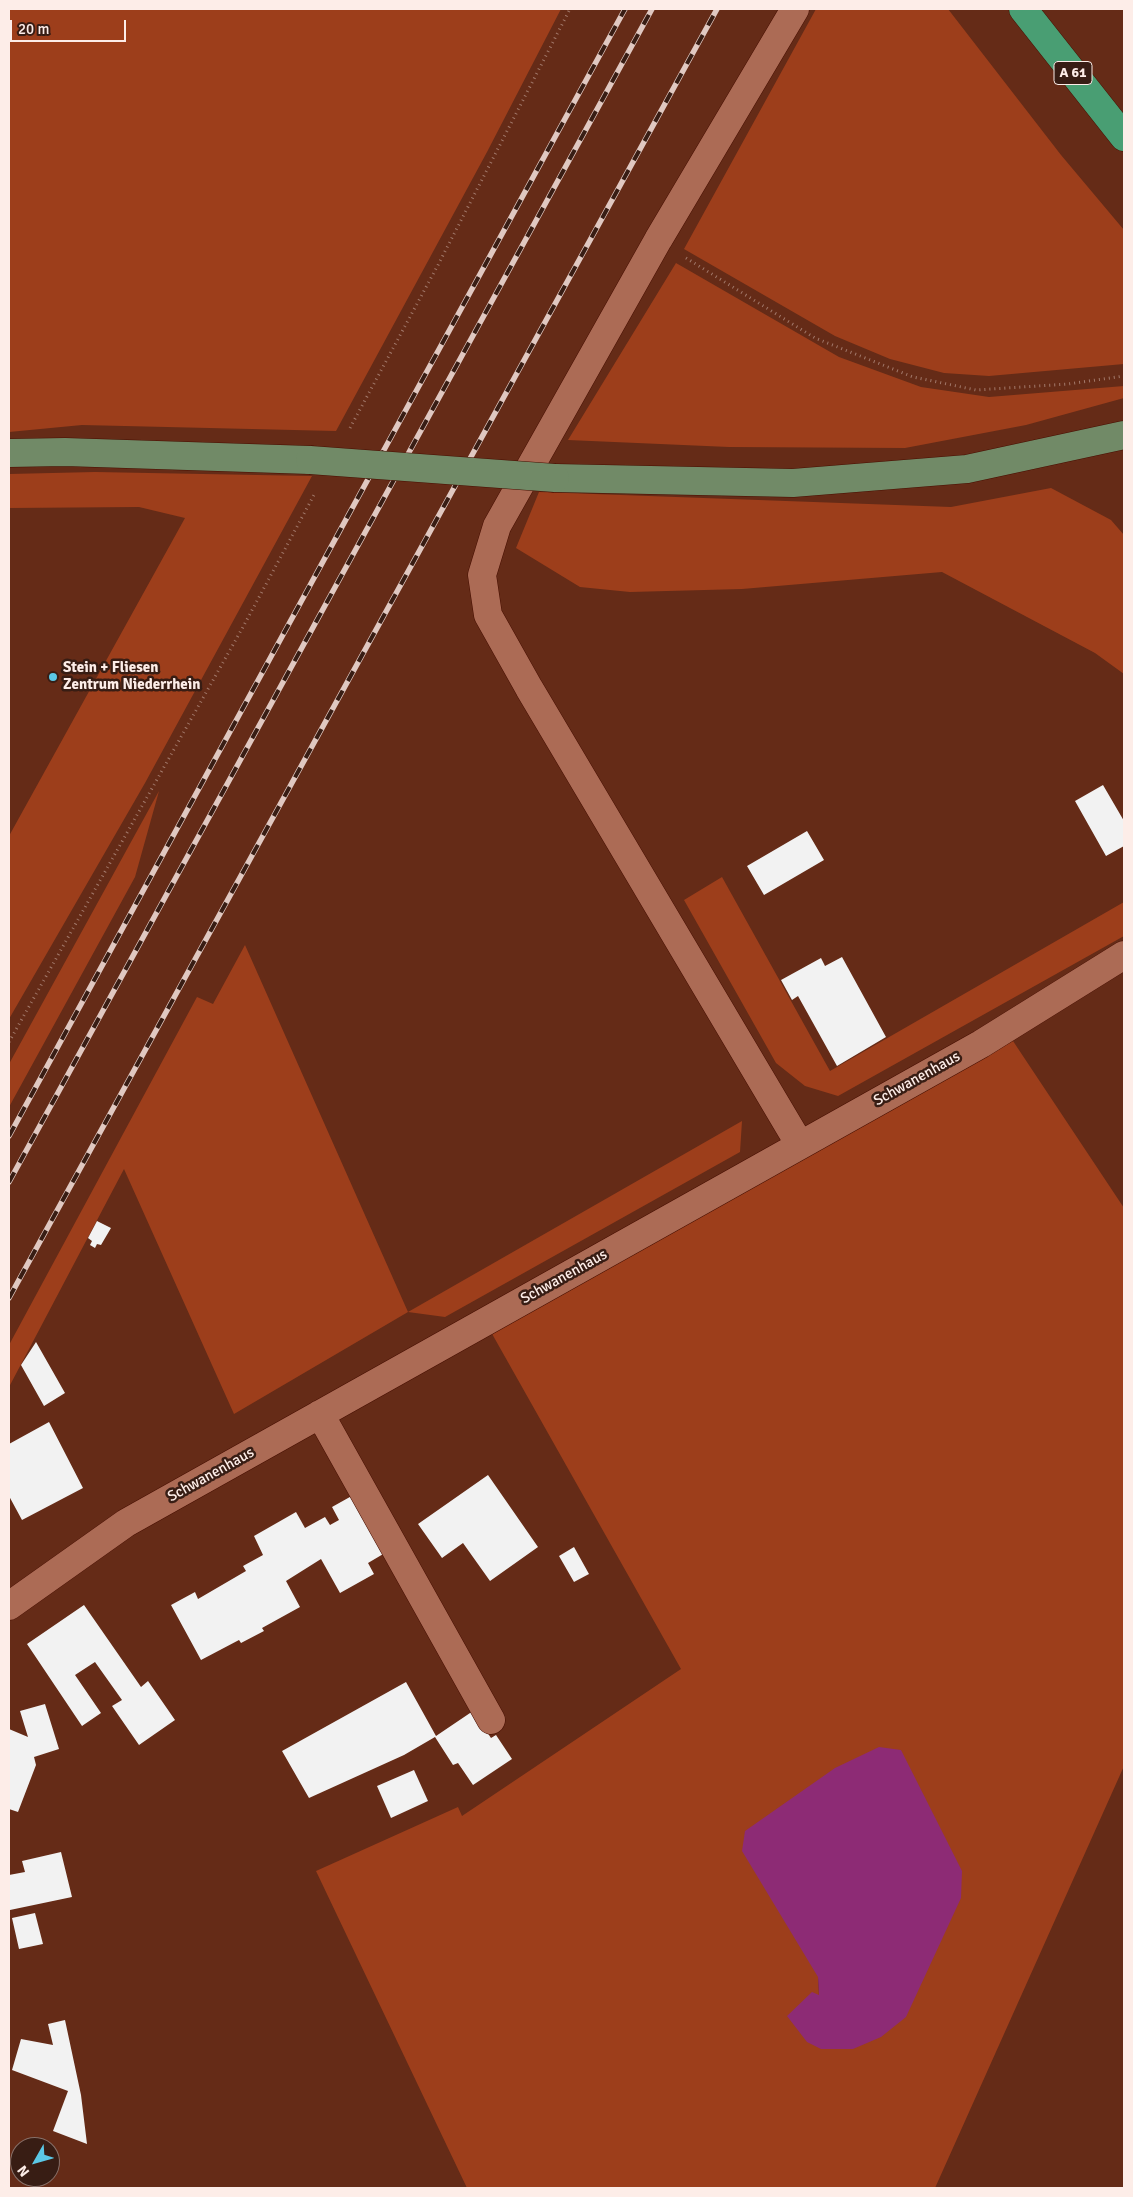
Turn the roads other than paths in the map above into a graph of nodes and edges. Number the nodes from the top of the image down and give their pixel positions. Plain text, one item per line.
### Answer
1 (795, 9) edge
2 (1023, 9) edge
3 (1124, 137) edge
4 (1124, 435) edge
5 (9, 453) edge
6 (1124, 955) edge
7 (800, 1145) junction
8 (320, 1414) junction
9 (9, 1606) edge
10 (492, 1720) dead end

1 - 7 street
2 - 3 highway, A 61
4 - 5 main road, bridge
6 - 7 street, Schwanenhaus
7 - 8 street, Schwanenhaus
8 - 9 street, Schwanenhaus
8 - 10 street

